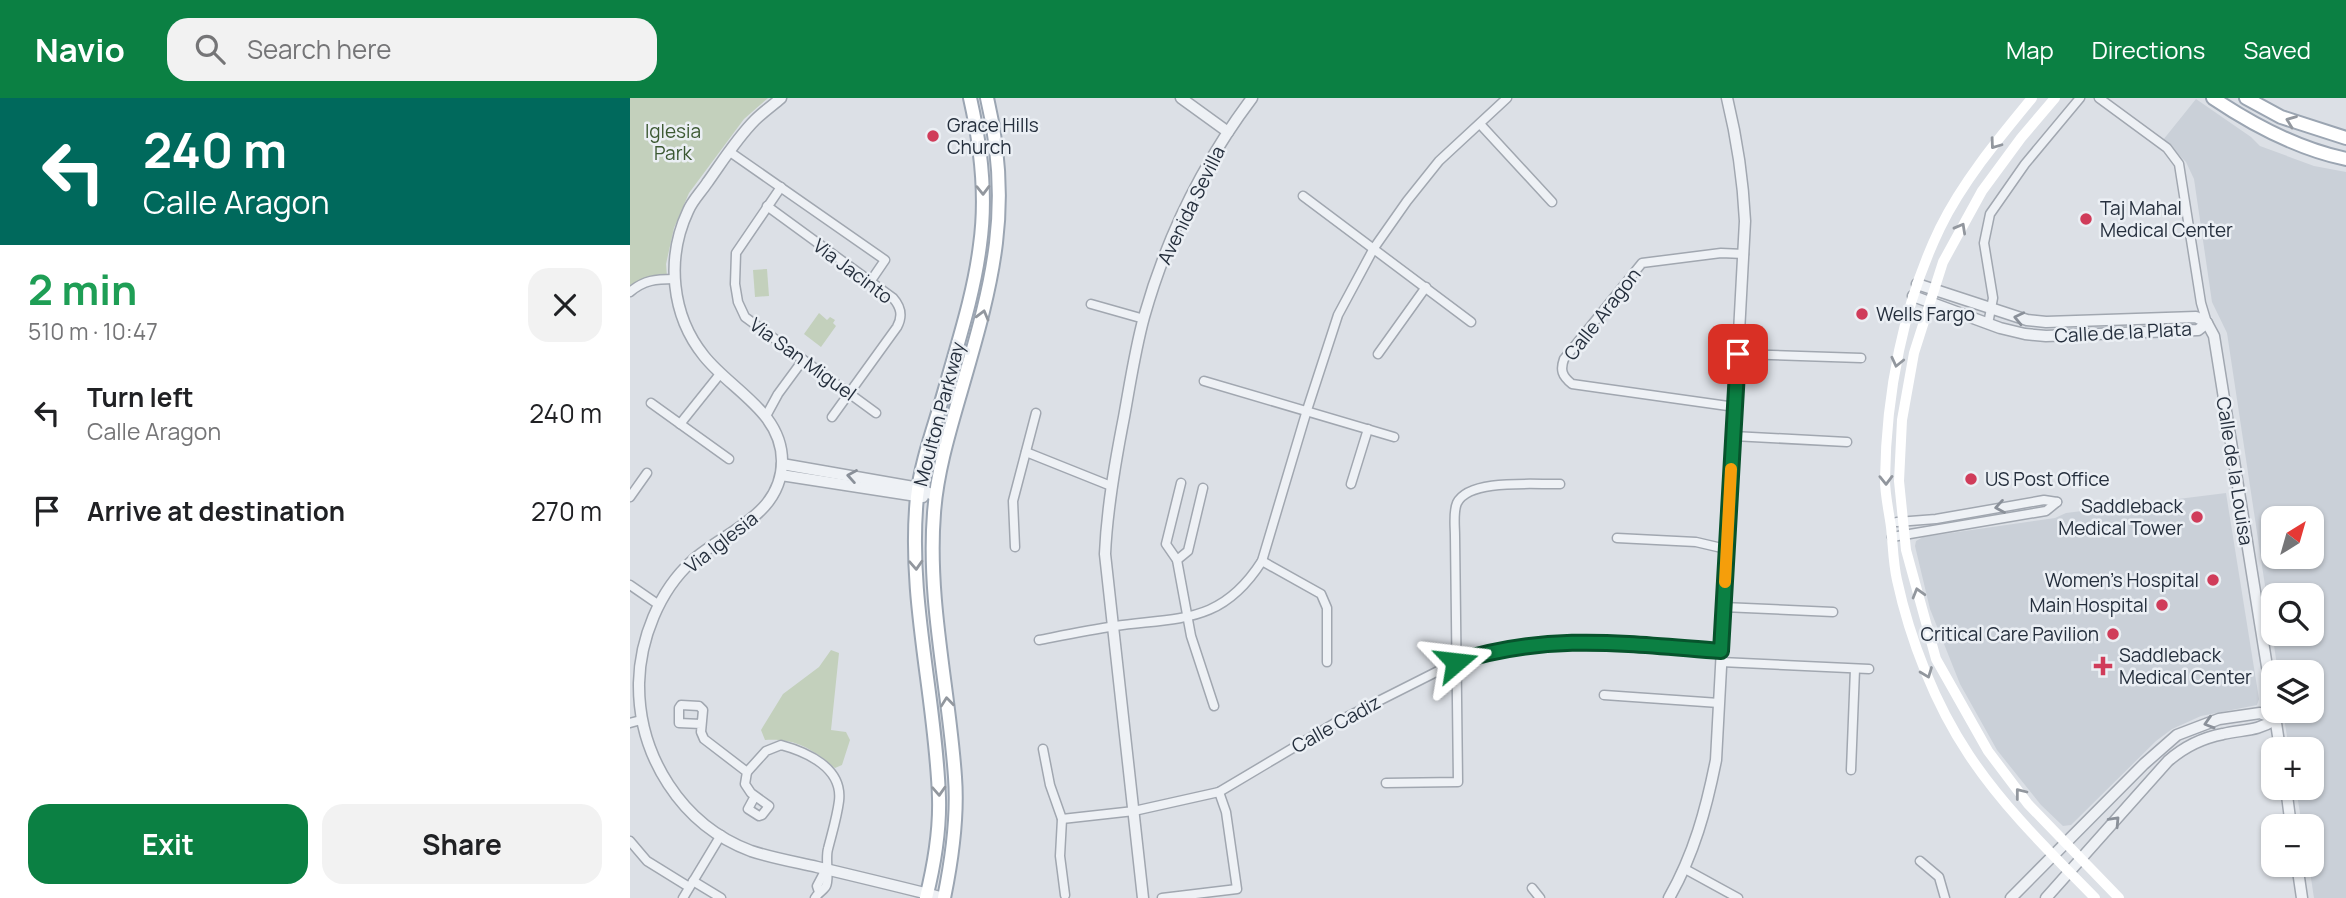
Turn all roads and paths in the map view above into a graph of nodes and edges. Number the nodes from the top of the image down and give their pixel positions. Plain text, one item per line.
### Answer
1 (781, 98) edge
2 (971, 98) edge
3 (987, 98) edge
4 (1181, 98) edge
5 (1252, 98) edge
6 (1507, 98) edge
7 (1727, 98) edge
8 (2032, 98) edge
9 (2055, 98) edge
10 (2062, 98) edge
11 (2080, 98) edge
12 (2099, 98) edge
13 (2213, 98) edge
14 (2246, 98) edge
15 (2041, 115) junction
16 (1480, 124) junction
17 (1228, 132) junction
18 (2346, 138) edge
19 (730, 152) junction
20 (2346, 159) edge
21 (781, 187) junction
22 (1303, 196) dead end
23 (1552, 202) dead end
24 (767, 206) junction
25 (1374, 248) junction
26 (1744, 254) junction
27 (674, 279) junction
28 (870, 282) junction
29 (1917, 284) junction
30 (1426, 287) junction
31 (1933, 290) junction
32 (630, 292) edge
33 (1913, 296) junction
34 (1929, 302) junction
35 (1091, 304) dead end
36 (1992, 310) junction
37 (1144, 319) junction
38 (1471, 322) dead end
39 (2207, 323) junction
40 (1988, 324) junction
41 (1378, 354) dead end
42 (1738, 354) junction
43 (1861, 358) dead end
44 (803, 360) junction
45 (720, 374) junction
46 (1204, 381) dead end
47 (849, 393) junction
48 (650, 403) dead end
49 (1735, 407) junction
50 (1307, 410) junction
51 (876, 413) dead end
52 (1037, 413) dead end
53 (766, 416) junction
54 (832, 417) dead end
55 (680, 424) junction
56 (1368, 429) junction
57 (1733, 436) junction
58 (1394, 437) dead end
59 (1847, 442) dead end
60 (1026, 452) junction
61 (729, 459) dead end
62 (782, 470) junction
63 (647, 473) dead end
64 (1181, 483) dead end
65 (1352, 484) dead end
66 (1560, 484) dead end
67 (1111, 486) junction
68 (1203, 488) dead end
69 (918, 492) junction
70 (936, 496) junction
71 (630, 498) edge
72 (1903, 521) junction
73 (1890, 523) junction
74 (1904, 534) junction
75 (1892, 537) junction
76 (1617, 538) dead end
77 (1015, 547) dead end
78 (1726, 550) junction
79 (1177, 560) junction
80 (1262, 561) junction
81 (630, 585) edge
82 (659, 605) junction
83 (1723, 607) junction
84 (1833, 612) dead end
85 (1188, 617) junction
86 (1112, 626) junction
87 (1040, 640) dead end
88 (1721, 657) junction
89 (2266, 660) edge
90 (1327, 662) dead end
91 (1456, 662) junction
92 (1855, 668) junction
93 (1869, 669) dead end
94 (1604, 695) dead end
95 (1719, 703) junction
96 (1214, 706) dead end
97 (2261, 713) edge
98 (635, 722) edge
99 (2267, 723) edge
100 (701, 724) junction
101 (1043, 749) dead end
102 (1851, 770) dead end
103 (747, 772) junction
104 (1386, 783) dead end
105 (1219, 792) junction
106 (755, 796) junction
107 (1133, 811) junction
108 (1062, 819) junction
109 (720, 835) junction
110 (630, 841) edge
111 (2066, 843) junction
112 (2054, 856) junction
113 (2080, 858) junction
114 (1920, 860) dead end
115 (826, 869) junction
116 (1685, 869) junction
117 (2068, 871) junction
118 (2299, 877) edge
119 (691, 884) junction
120 (1532, 888) dead end
121 (817, 895) edge
122 (1065, 895) dead end
123 (927, 896) edge
124 (683, 898) edge
125 (721, 898) edge
126 (944, 898) edge
127 (1143, 898) edge
128 (1162, 898) edge
129 (1540, 898) edge
130 (1669, 898) edge
131 (1738, 898) edge
132 (1945, 898) edge
133 (2011, 898) edge
134 (2046, 898) edge
135 (2095, 898) edge
136 (2119, 898) edge
137 (2302, 898) edge

1 - 19 street
2 -> 69 main road, Moulton Parkway
70 -> 3 main road, Moulton Parkway
4 - 17 street
5 - 17 street, Avenida Sevilla
6 - 16 street
7 - 26 street
8 -> 29 main road
9 - 15 main road
10 - 15 main road
11 - 36 street
12 - 39 street
13 - 20 main road
18 -> 14 main road
31 -> 15 main road
16 - 23 street
16 - 25 street
17 - 37 street, Avenida Sevilla
19 - 21 street
19 - 27 street
21 - 24 street, Via San Miguel
21 - 28 street
22 - 25 street
24 - 28 street, Via Jacinto
24 - 44 street, Via San Miguel
25 - 30 street
25 - 50 street
26 - 42 street
26 - 49 street, Calle Aragon
27 - 32 street
27 - 45 street
28 - 47 street, Via Jacinto
29 - 31 street, Calle de la Plata
29 - 33 main road
30 - 38 street
30 - 41 street
31 - 34 main road
31 - 36 street, Calle de la Plata
33 - 34 street, Calle de la Plata
33 -> 73 main road
34 - 40 street, Calle de la Plata
34 - 72 main road
35 - 37 street
39 -> 36 street, Calle de la Plata
36 - 40 street
37 - 67 street, Avenida Sevilla
39 - 40 street, Calle de la Plata
39 - 89 street, Calle de la Louisa
42 - 43 street
42 - 49 street
44 - 47 street, Via San Miguel
44 - 53 street
45 - 53 street
45 - 55 street
46 - 50 street
47 - 51 street, Via San Miguel
47 - 54 street, Via Jacinto
48 - 55 street
49 - 57 street
50 - 56 street
50 - 80 street
52 - 60 street
53 - 62 street
55 - 61 street
56 - 58 street
56 - 65 street
57 - 59 street
57 - 78 street
60 - 67 street
60 - 77 street
62 - 69 street
62 - 82 street, Via Iglesia
63 - 71 street
64 - 79 street
66 - 91 street
67 - 86 street, Avenida Sevilla
68 - 79 street
69 - 70 street
69 -> 123 main road, Moulton Parkway
126 -> 70 main road, Moulton Parkway
72 - 73 street
72 - 74 main road
74 -> 72 street
73 - 75 main road
74 - 75 street
111 -> 74 main road
75 -> 112 main road
76 - 78 street
78 - 83 street
79 - 85 street
80 - 85 street
80 - 90 street
81 - 82 street
82 - 98 street, Via Iglesia
83 - 84 street
83 - 88 street
85 - 86 street
85 - 96 street
86 - 87 street
86 - 107 street, Avenida Sevilla
88 - 91 street, Calle Cadiz
88 - 92 street
88 - 95 street
91 - 104 street
91 - 105 street, Calle Cadiz
92 - 93 street
92 - 102 street
94 - 95 street
95 - 116 street
97 -> 111 street
98 - 109 street, Via Iglesia
113 -> 99 street
100 - 100 street
100 - 103 street
101 - 108 street
103 - 106 street
103 - 115 street
105 - 107 street, Calle Cadiz
105 - 128 street
106 - 106 street
107 - 108 street
107 - 127 street, Avenida Sevilla
108 - 122 street
109 - 115 street, Via Iglesia
109 - 119 street
110 - 119 street
111 - 112 street
111 - 113 main road
112 - 117 main road
112 - 133 street
113 - 117 street
113 - 136 main road
114 - 132 street
115 - 121 street
115 - 123 street, Via Iglesia
116 - 130 street
116 - 131 street
117 - 134 street
117 - 135 main road
118 - 137 street
119 - 124 street
119 - 125 street
120 - 129 street
123 - 126 street, Via Iglesia

